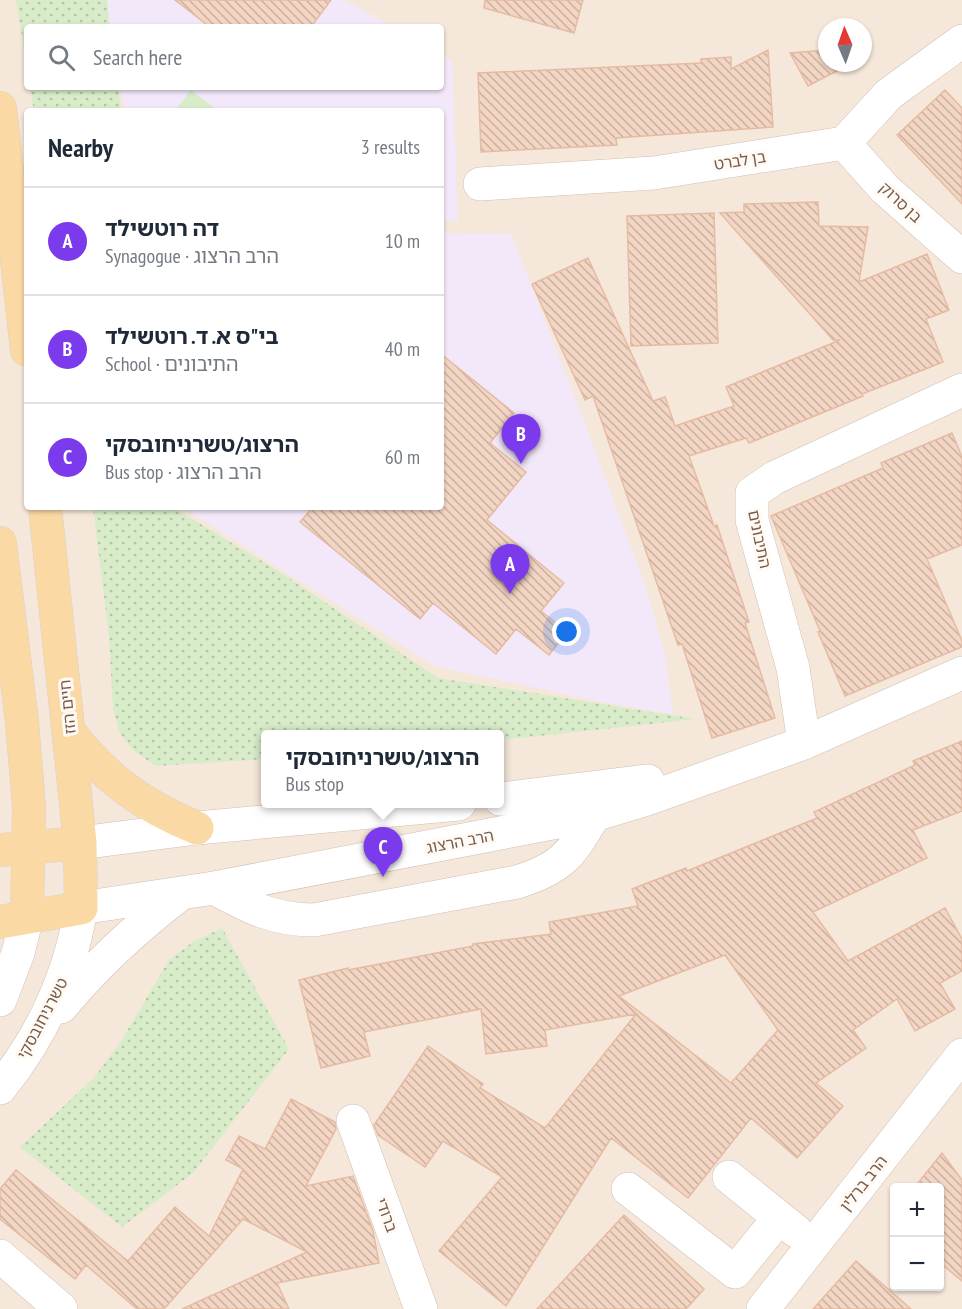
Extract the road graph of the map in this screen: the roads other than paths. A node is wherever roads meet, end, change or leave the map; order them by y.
1 (962, 41) edge
2 (0, 108) edge
3 (844, 143) junction
4 (480, 184) dead end
5 (962, 257) edge
6 (24, 323) edge
7 (962, 390) edge
8 (45, 510) edge
9 (0, 543) edge
10 (962, 673) edge
11 (22, 722) junction
12 (70, 733) junction
13 (804, 743) junction
14 (0, 759) edge
15 (504, 799) edge
16 (415, 808) edge
17 (594, 815) junction
18 (197, 828) junction
19 (80, 843) junction
20 (14, 849) edge
21 (214, 888) junction
22 (180, 894) junction
23 (81, 908) junction
24 (14, 920) edge
25 (0, 1000) edge
26 (35, 1038) junction
27 (962, 1055) edge
28 (0, 1088) edge
29 (353, 1121) dead end
30 (729, 1177) dead end
31 (628, 1189) dead end
32 (779, 1218) junction
33 (814, 1245) junction
34 (0, 1256) edge
35 (61, 1309) edge
36 (421, 1309) edge
37 (763, 1309) edge

1 - 3 street
2 - 6 main road
3 - 4 street, בן לברט
3 - 5 street, בן סרוק
7 - 13 street, התיבונים
8 - 12 main road, חיים הזז
9 - 11 main road
10 - 13 street, הרב הרצוג
11 - 14 main road
11 - 20 main road
12 - 18 main road
12 - 19 main road, חיים הזז
13 - 15 street, הרב הרצוג
13 - 17 street, הרב הרצוג
16 - 18 street
17 - 21 street, הרב הרצוג
17 - 21 street
18 - 19 street
19 - 20 main road
19 - 23 main road, חיים הזז
20 - 24 main road
21 - 22 street, הרב הרצוג
22 - 23 street, הרב הרצוג
22 - 26 street
23 - 24 main road, הרב הרצוג
23 - 26 street, טשרניחובסקי
24 - 25 street
26 - 28 street, טשרניחובסקי
27 - 33 street, הרב ברלין
29 - 36 street, ברודי
30 - 32 street
31 - 32 street
32 - 33 street
33 - 37 street, הרב ברלין
34 - 35 street

